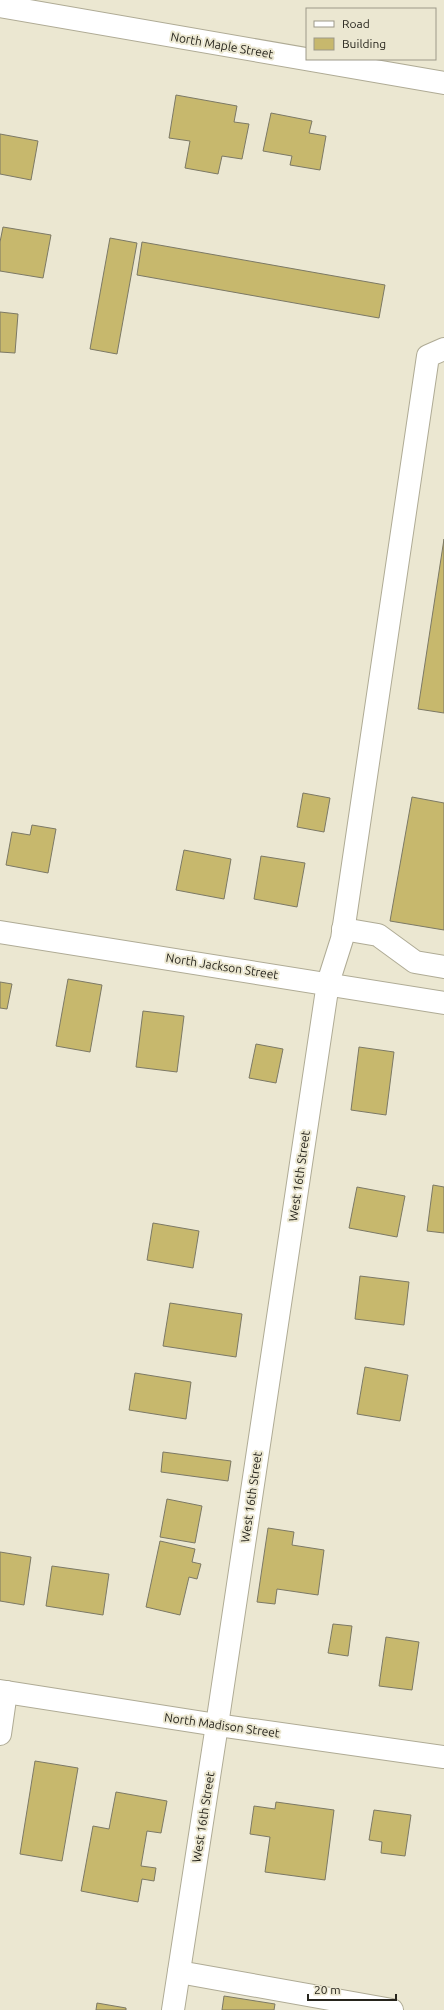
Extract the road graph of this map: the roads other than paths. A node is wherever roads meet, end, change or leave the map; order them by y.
1 (0, 6) edge
2 (306, 59) edge
3 (311, 60) edge
4 (444, 83) edge
5 (444, 349) edge
6 (343, 929) junction
7 (0, 932) edge
8 (444, 968) edge
9 (328, 983) junction
10 (444, 1003) edge
11 (3, 1692) edge
12 (218, 1725) junction
13 (0, 1734) edge
14 (444, 1757) edge
15 (179, 1972) junction
16 (173, 2010) edge
17 (392, 2010) edge

1 - 2 street, North Maple Street
3 - 4 street, North Maple Street
5 - 6 street, West 16th Street
6 - 8 street
6 - 9 street, West 16th Street
7 - 9 street, North Jackson Street
9 - 10 street, North Jackson Street
9 - 12 street, West 16th Street
11 - 12 street, North Madison Street
11 - 13 street
12 - 14 street, North Madison Street
12 - 15 street, West 16th Street
15 - 16 street, West 16th Street
15 - 17 street

